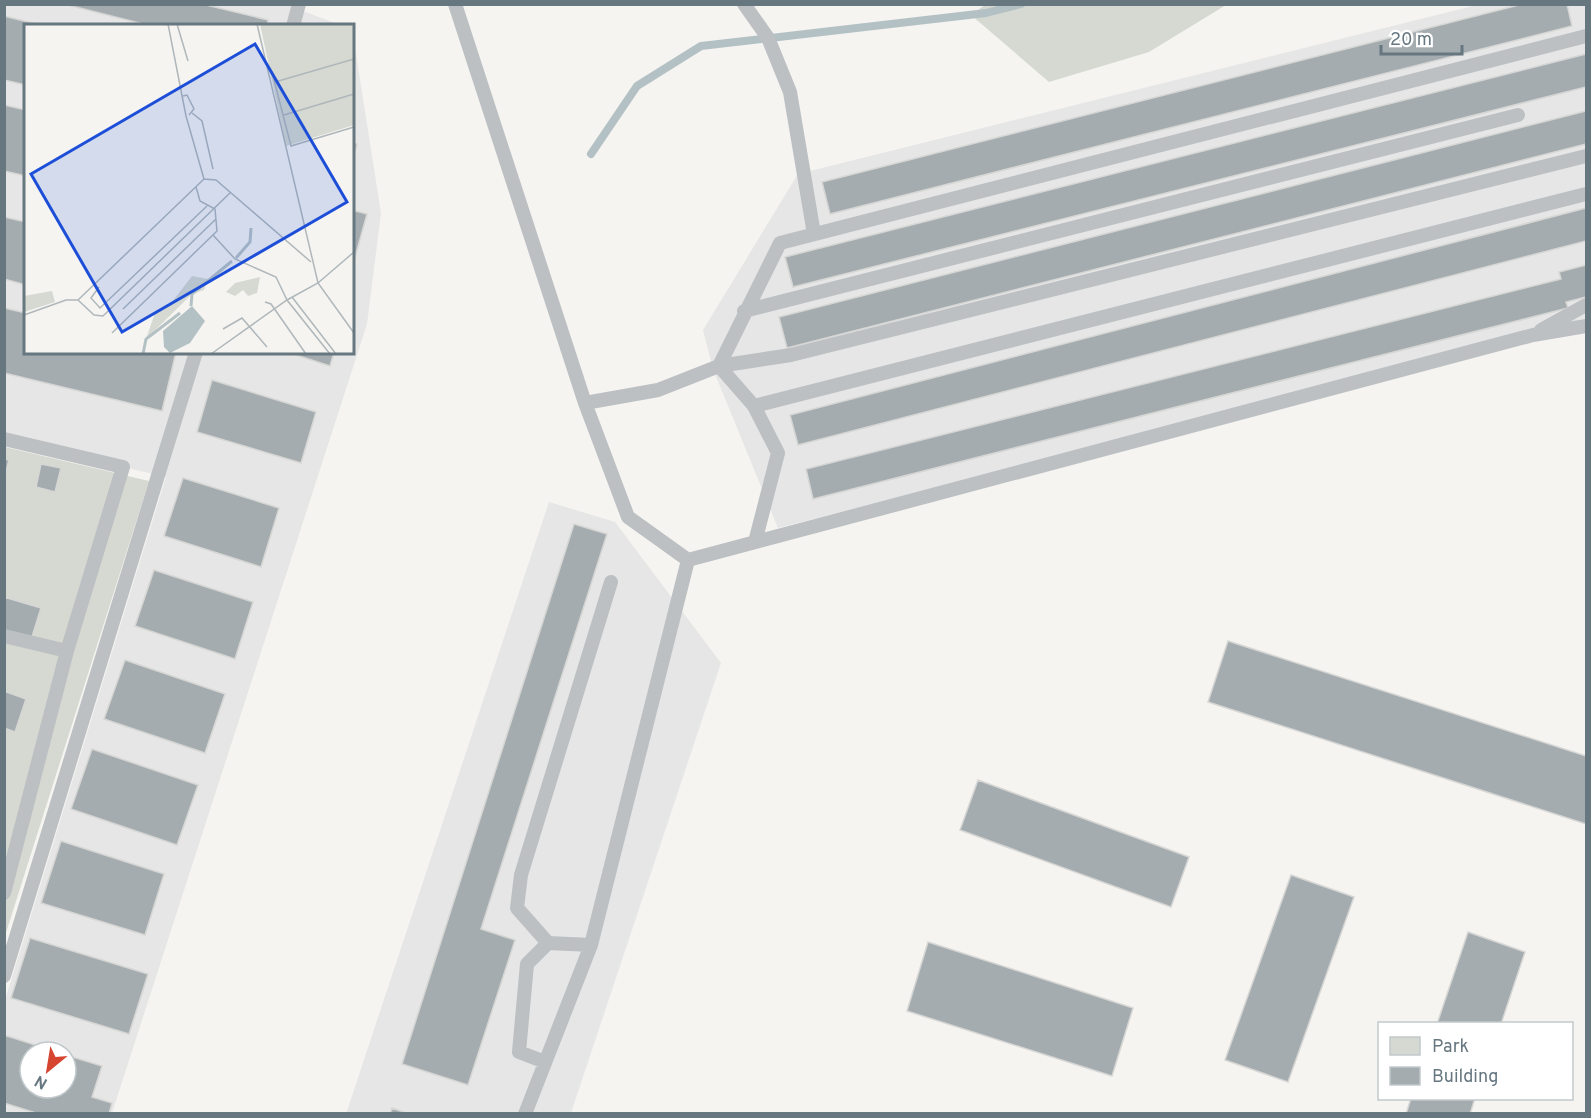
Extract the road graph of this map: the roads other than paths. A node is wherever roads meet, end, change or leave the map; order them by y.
1 (299, 4) edge
2 (455, 4) edge
3 (744, 4) edge
4 (294, 24) edge
5 (1587, 36) edge
6 (1518, 115) dead end
7 (1587, 156) edge
8 (1587, 194) edge
9 (814, 234) junction
10 (1587, 305) edge
11 (744, 311) junction
12 (1587, 326) edge
13 (1533, 335) junction
14 (195, 354) edge
15 (718, 366) junction
16 (585, 403) junction
17 (754, 406) junction
18 (4, 439) edge
19 (755, 542) junction
20 (688, 560) junction
21 (611, 582) dead end
22 (4, 636) edge
23 (67, 651) junction
24 (10, 853) edge
25 (4, 893) edge
26 (548, 943) junction
27 (591, 945) junction
28 (4, 976) edge
29 (545, 1062) junction
30 (525, 1113) edge

1 - 4 lane
2 - 16 lane
3 - 9 lane
5 - 9 lane
6 - 11 lane
7 - 15 lane
8 - 17 lane
9 - 11 lane
10 - 13 lane
11 - 15 lane
12 - 13 lane
13 - 19 lane
14 - 28 lane
15 - 16 lane
15 - 17 lane
16 - 20 lane
17 - 19 lane
18 - 23 lane
19 - 20 lane
20 - 27 lane
21 - 26 lane
22 - 23 lane
23 - 24 lane
24 - 25 lane
26 - 27 lane
26 - 29 lane
27 - 29 lane
29 - 30 lane

